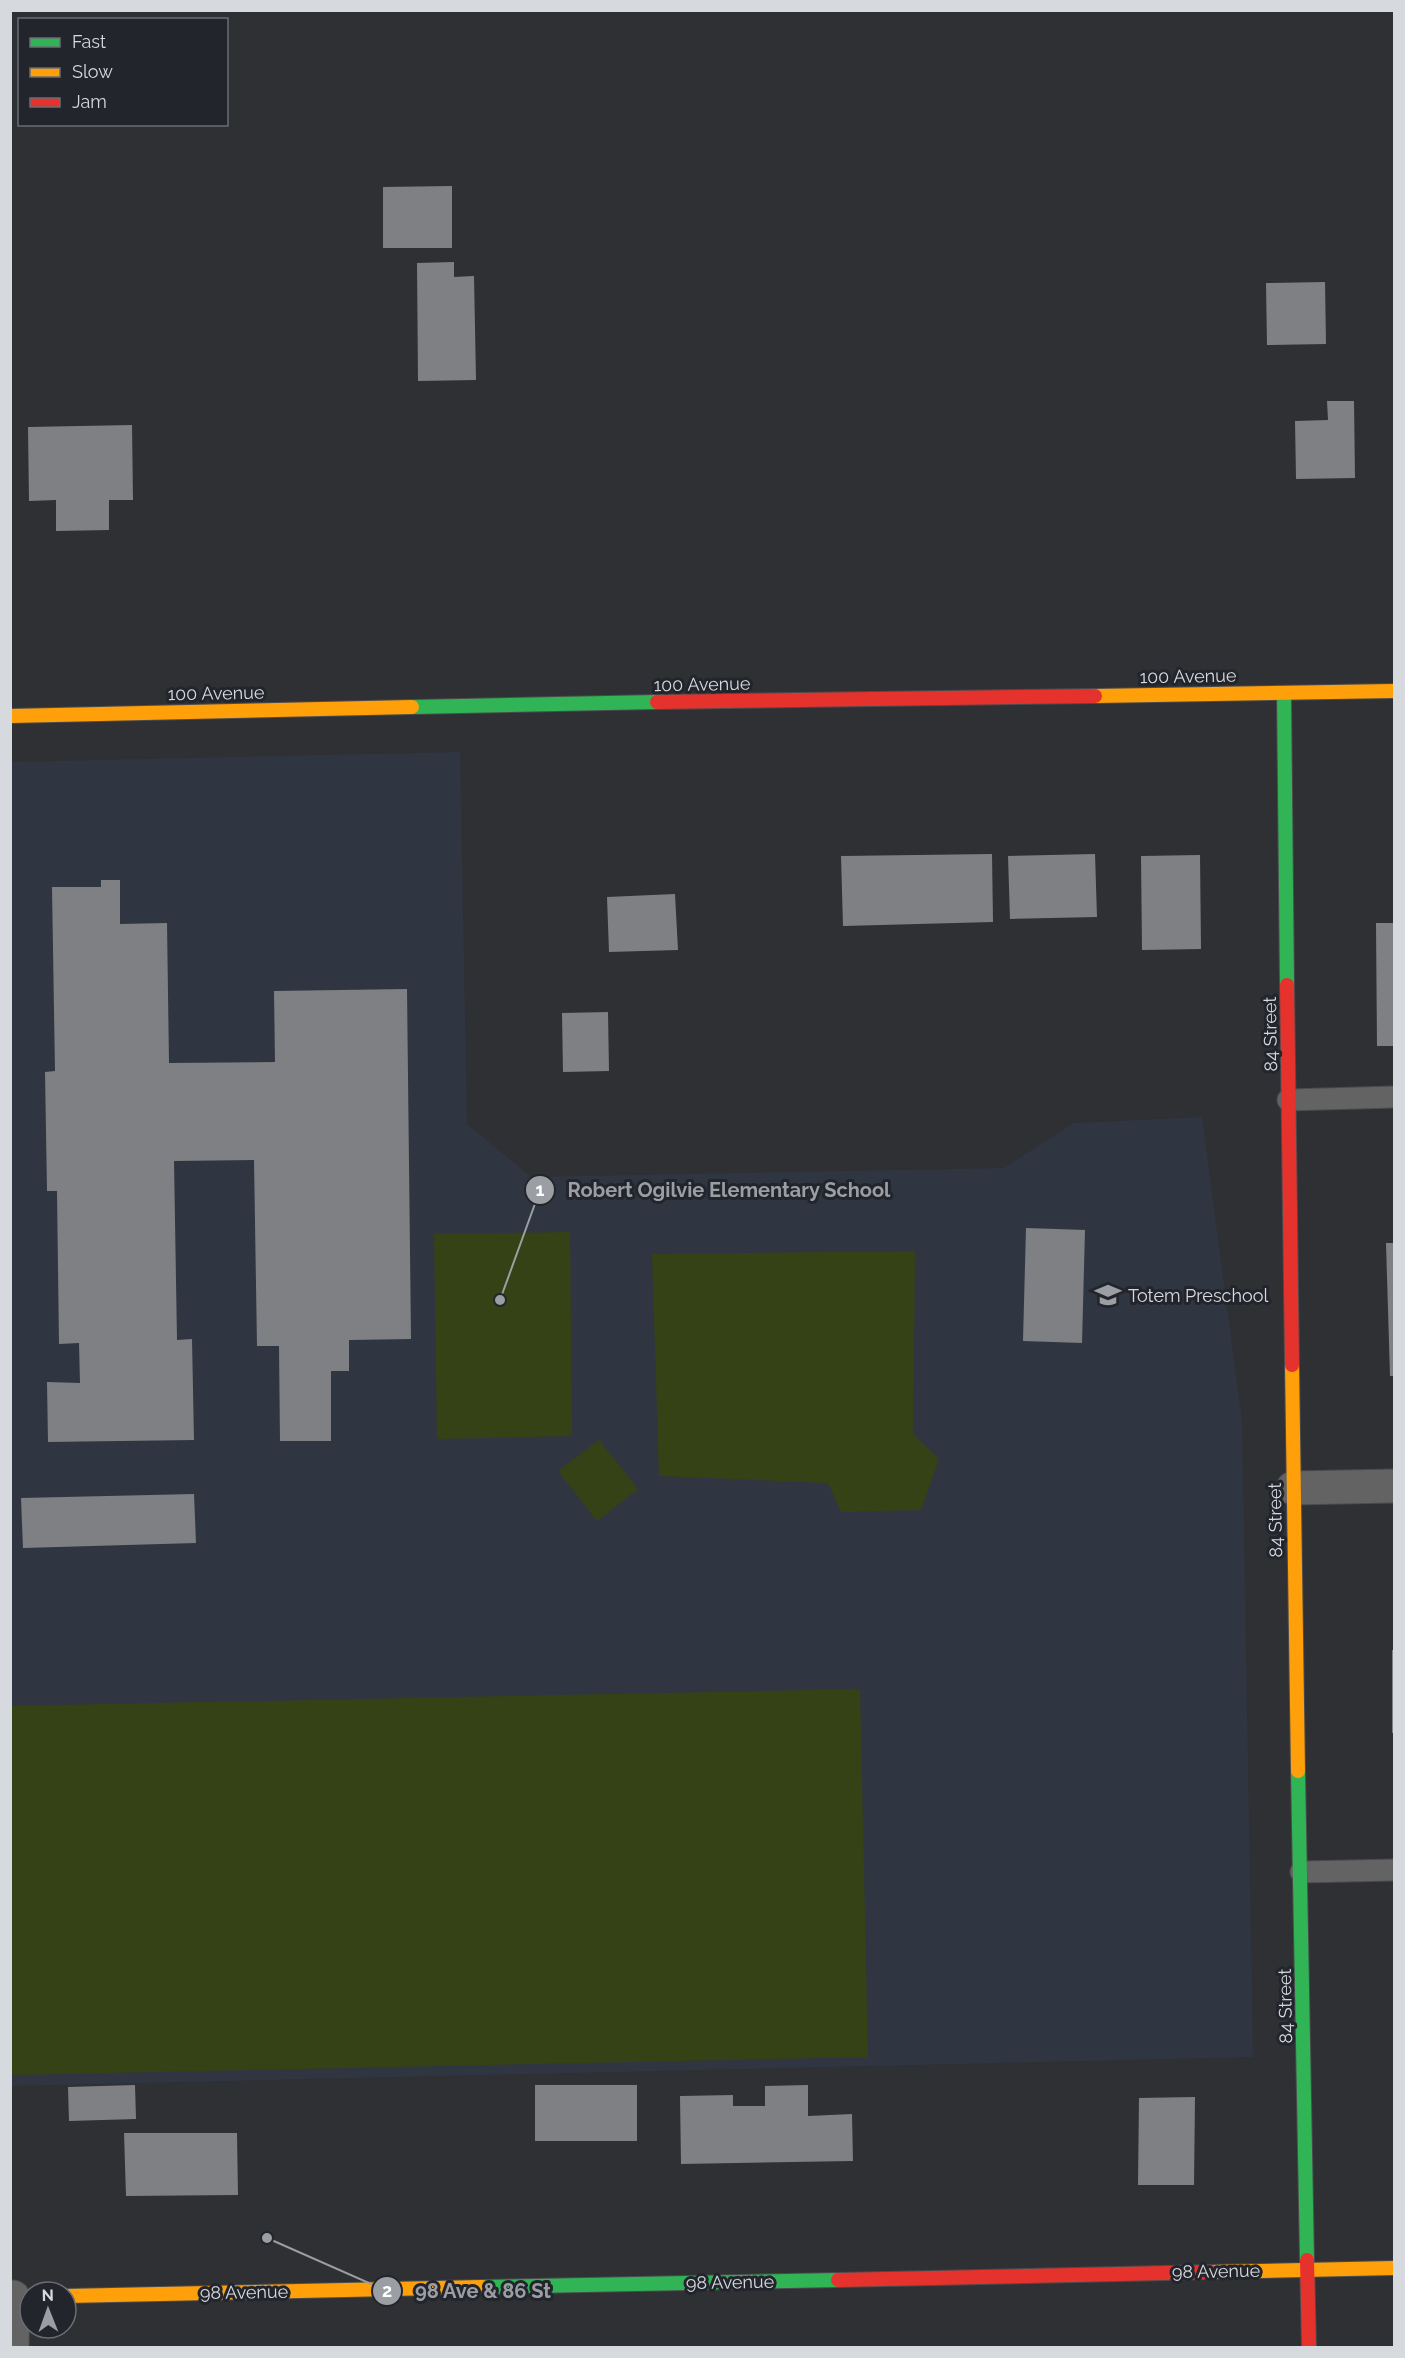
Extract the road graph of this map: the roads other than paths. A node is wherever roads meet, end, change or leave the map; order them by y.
1 (1395, 691) edge
2 (1284, 693) junction
3 (10, 716) edge
4 (1395, 1097) edge
5 (1288, 1100) junction
6 (1395, 1486) edge
7 (1293, 1488) junction
8 (1395, 1870) edge
9 (1301, 1872) junction
10 (1395, 2268) edge
11 (1308, 2269) junction
12 (78, 2296) edge
13 (18, 2297) edge
14 (12, 2348) edge
15 (1309, 2348) edge

1 - 2 street, 100 Avenue
2 - 3 street, 100 Avenue
2 - 5 street, 84 Street
4 - 5 lane
5 - 7 street, 84 Street
6 - 7 street
7 - 9 street, 84 Street
8 - 9 lane
9 - 11 street, 84 Street
10 - 11 street, 98 Avenue
11 - 12 street, 98 Avenue
11 - 15 street, 84 Street
13 - 14 street

